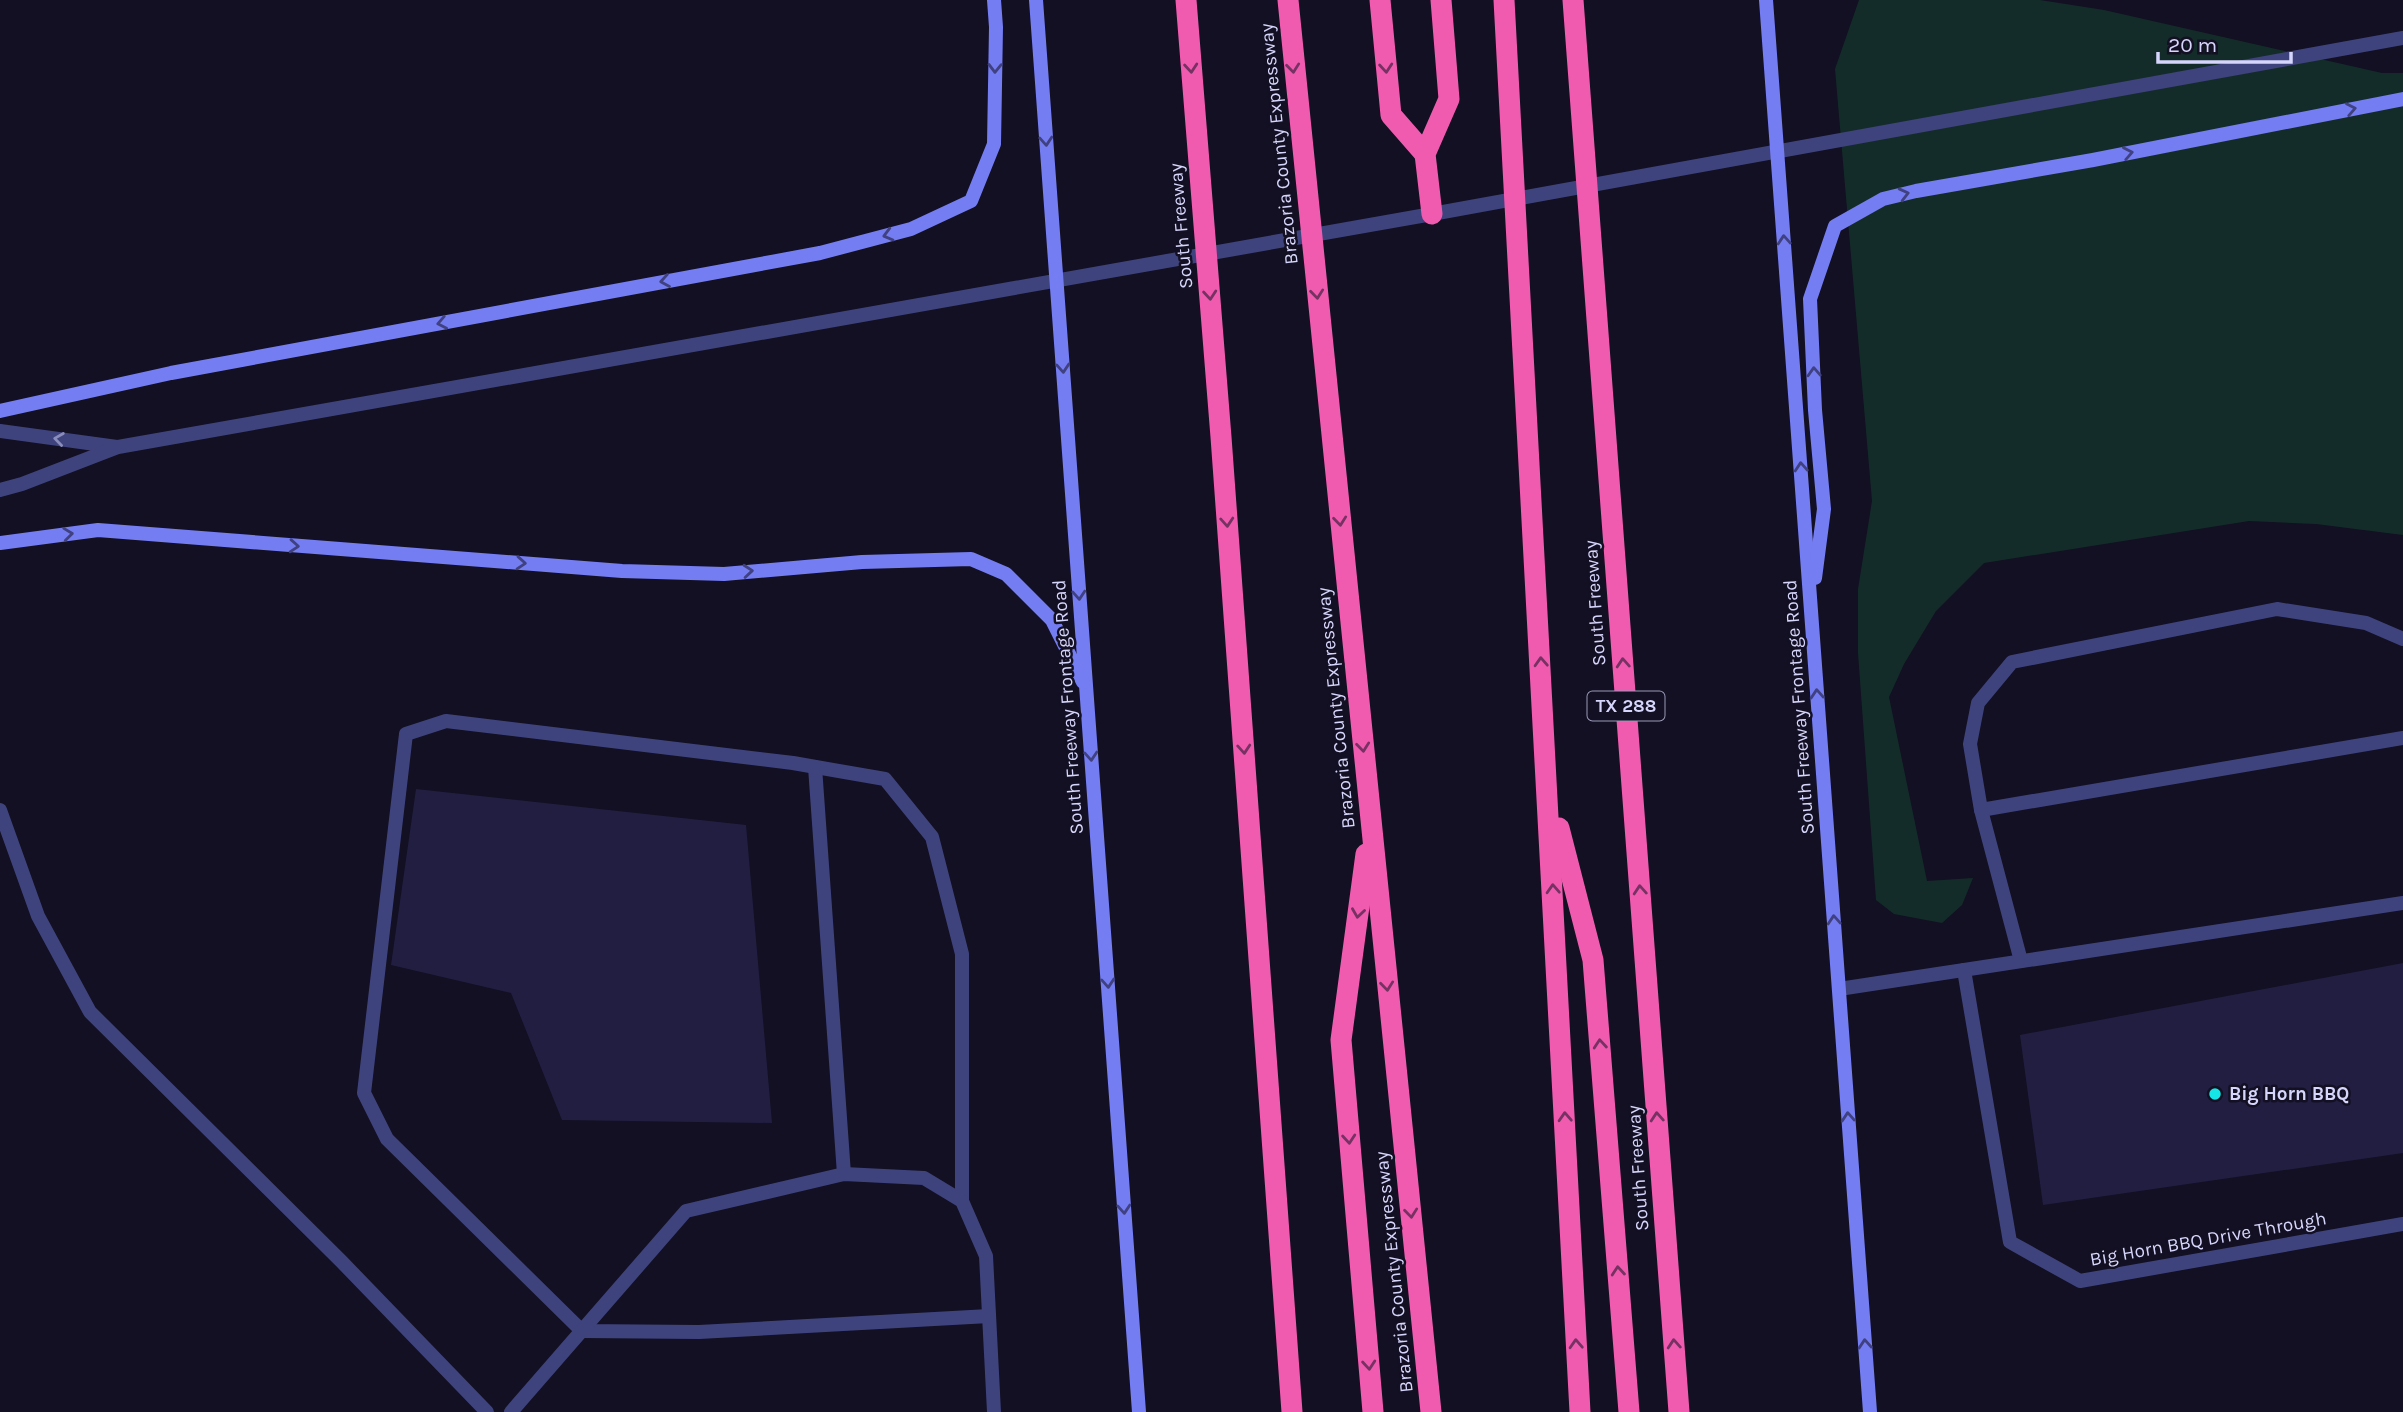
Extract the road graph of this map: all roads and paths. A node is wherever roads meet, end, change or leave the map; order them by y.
1 (994, 0) edge
2 (1036, 0) edge
3 (1186, 0) edge
4 (1287, 0) edge
5 (1380, 0) edge
6 (1441, 0) edge
7 (1504, 0) edge
8 (1573, 0) edge
9 (1766, 0) edge
10 (2403, 38) edge
11 (2403, 99) edge
12 (1425, 154) junction
13 (1432, 214) junction
14 (0, 411) edge
15 (0, 431) edge
16 (118, 447) junction
17 (0, 490) edge
18 (0, 543) edge
19 (1811, 611) junction
20 (2403, 639) edge
21 (1086, 688) junction
22 (2403, 738) edge
23 (815, 767) junction
24 (1547, 784) junction
25 (0, 810) edge
26 (1981, 810) junction
27 (1370, 821) junction
28 (2403, 903) edge
29 (2021, 961) junction
30 (1964, 970) junction
31 (1839, 989) junction
32 (844, 1174) junction
33 (962, 1201) junction
34 (2403, 1224) edge
35 (989, 1316) junction
36 (582, 1331) junction
37 (487, 1412) edge
38 (511, 1412) edge
39 (995, 1412) edge
40 (1139, 1412) edge
41 (1292, 1412) edge
42 (1373, 1412) edge
43 (1431, 1412) edge
44 (1580, 1412) edge
45 (1629, 1412) edge
46 (1679, 1412) edge
47 (1870, 1412) edge

1 -> 14 main road
2 -> 21 main road, South Freeway Frontage Road
3 -> 41 highway, South Freeway
4 -> 27 highway, Brazoria County Expressway
5 -> 12 highway
6 - 12 highway
24 -> 7 highway
46 -> 8 highway, South Freeway / TX 288
19 -> 9 main road, South Freeway Frontage Road
10 - 13 street
19 -> 11 main road
12 - 13 highway
13 - 16 street
16 -> 15 street
16 - 17 street
18 -> 21 main road
31 -> 19 main road, South Freeway Frontage Road
20 - 26 street
21 -> 40 main road, South Freeway Frontage Road
22 - 26 street
23 - 32 street
23 - 33 street
23 - 36 street
44 -> 24 highway
45 -> 24 highway
25 - 37 street
26 - 29 street
27 -> 42 highway
27 -> 43 highway, Brazoria County Expressway
28 - 29 street
29 - 30 street
30 - 31 street
30 - 34 street, Big Horn BBQ Drive Through
47 -> 31 main road, South Freeway Frontage Road
32 - 33 street
32 - 36 street
33 - 35 street
35 - 36 street
35 - 39 street
36 - 38 street

